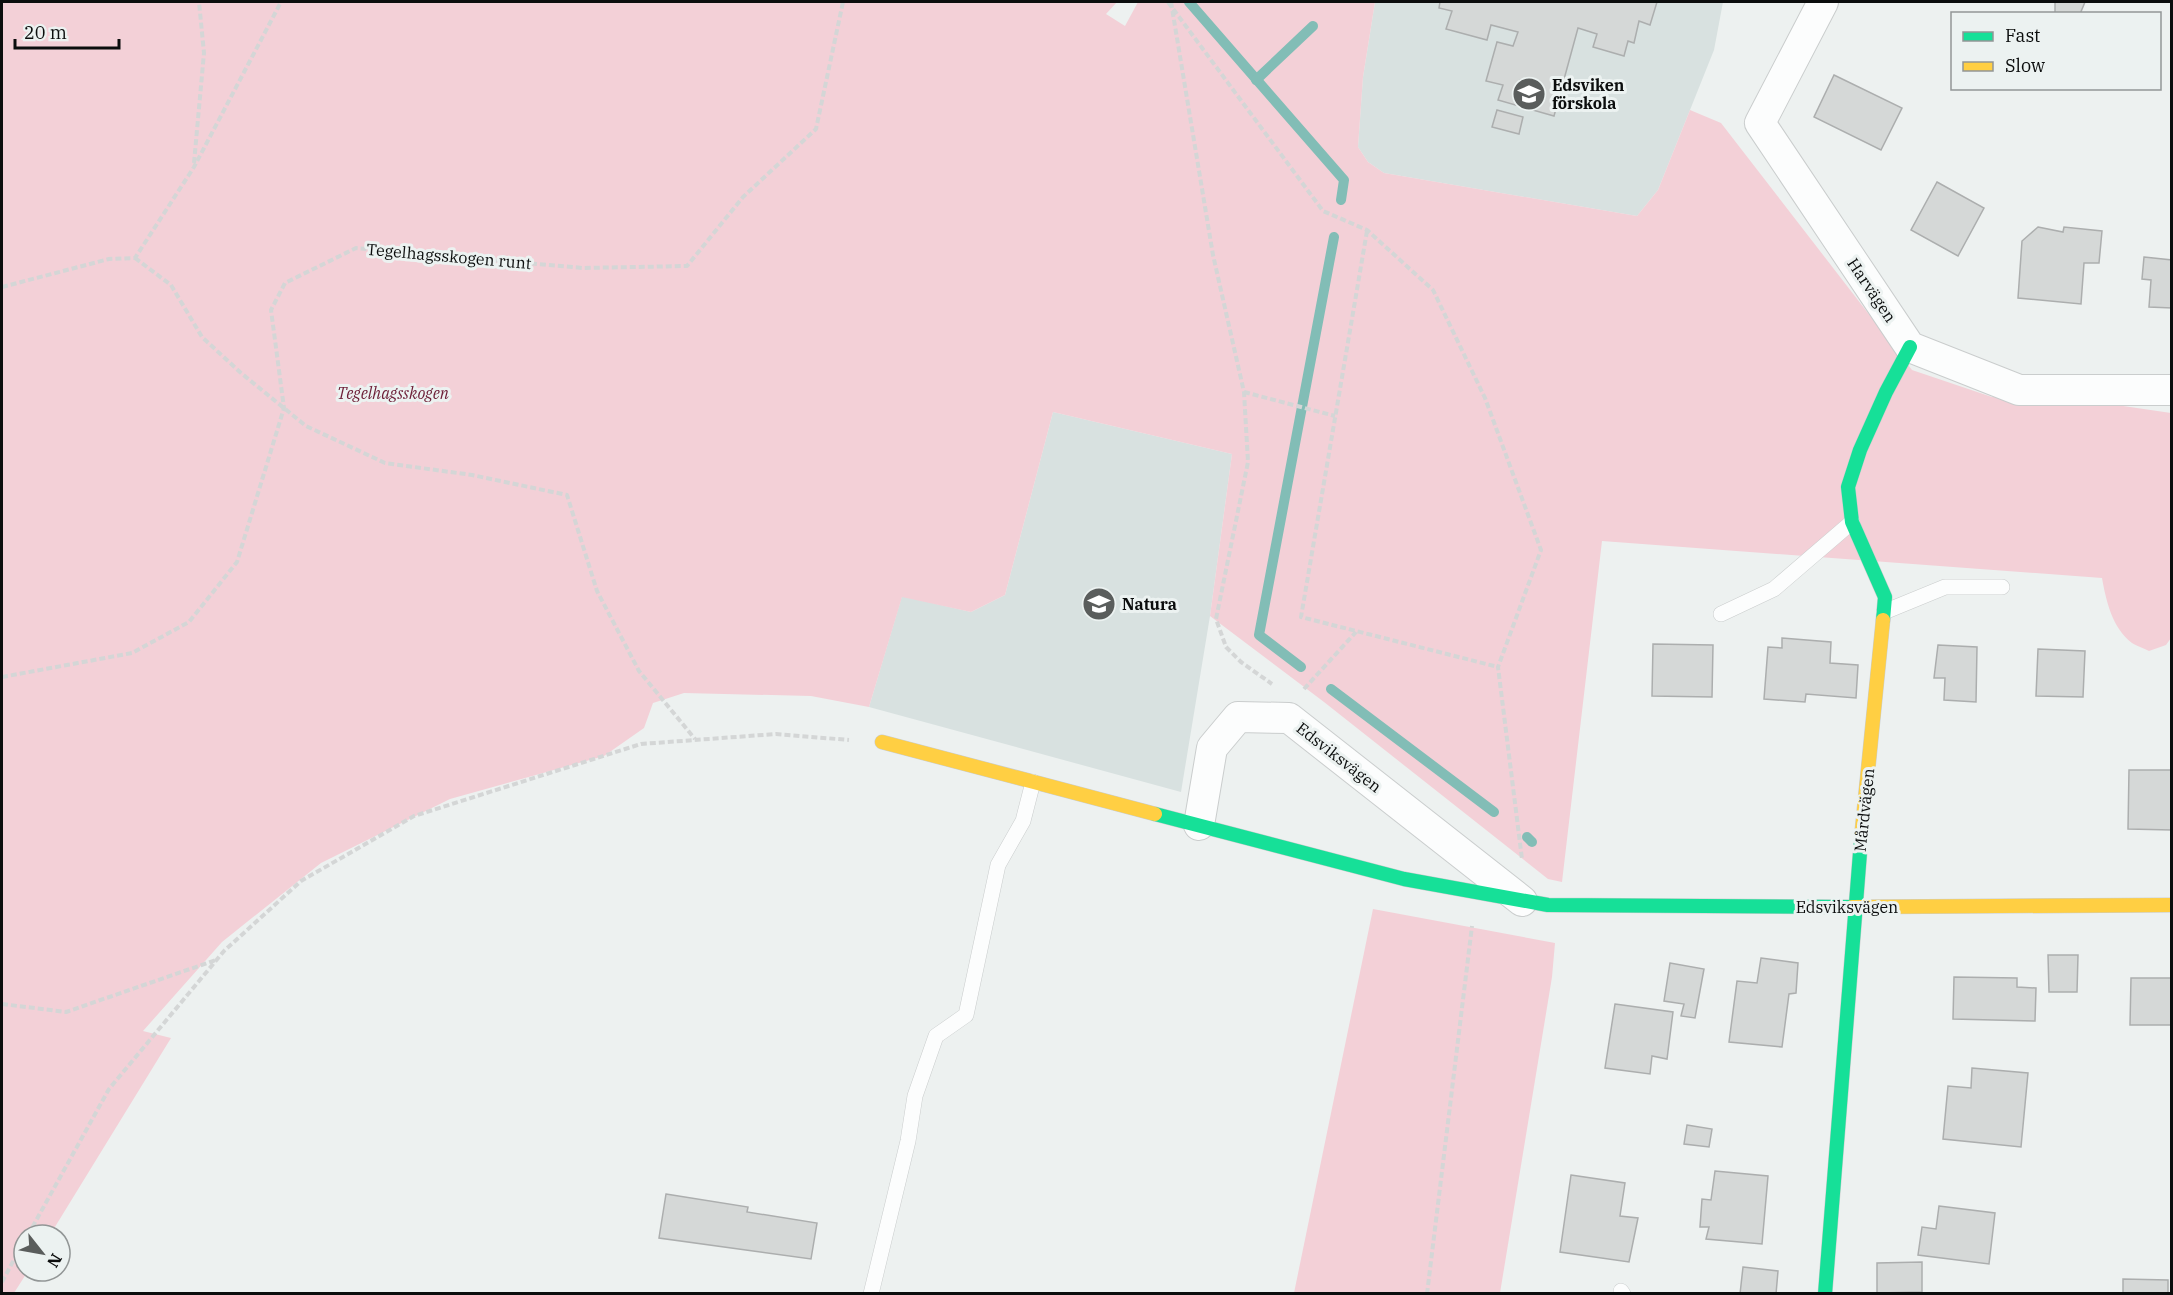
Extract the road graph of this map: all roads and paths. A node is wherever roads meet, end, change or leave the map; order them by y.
1 (199, 2) edge
2 (281, 2) edge
3 (843, 2) edge
4 (1170, 2) edge
5 (1823, 2) edge
6 (194, 167) junction
7 (1367, 230) junction
8 (135, 258) junction
9 (2, 287) edge
10 (1910, 347) junction
11 (2172, 390) edge
12 (1244, 392) junction
13 (284, 408) junction
14 (1335, 416) junction
15 (1851, 522) junction
16 (2002, 587) dead end
17 (1884, 612) junction
18 (1721, 614) dead end
19 (1356, 632) junction
20 (1498, 667) junction
21 (2, 676) edge
22 (1276, 688) dead end
23 (1302, 692) dead end
24 (696, 740) junction
25 (882, 742) joint
26 (1033, 782) junction
27 (1199, 825) junction
28 (1522, 863) dead end
29 (1476, 892) junction
30 (1522, 901) junction
31 (2172, 905) edge
32 (1854, 907) junction
33 (217, 960) junction
34 (2, 1004) edge
35 (35, 1223) edge
36 (12, 1263) edge
37 (2, 1282) edge
38 (871, 1293) edge
39 (1427, 1293) edge
40 (1825, 1293) edge

1 - 6 path
2 - 6 path
3 - 13 path, Tegelhagsskogen runt
4 - 7 path
4 - 12 path
5 - 10 street, Harvägen
6 - 8 path
7 - 14 path
7 - 20 path
8 - 9 path
8 - 13 path
10 - 11 street
10 - 15 street, Mårdvägen
12 - 14 path
12 - 22 path
13 - 21 path, Tegelhagsskogen runt
13 - 24 path
14 - 19 path
15 - 17 street, Mårdvägen
15 - 18 lane
16 - 17 lane
17 - 32 street, Mårdvägen
19 - 20 path
19 - 23 path
20 - 28 path
24 - 25 path
24 - 33 path
25 - 26 street, Edsviksvägen
26 - 27 street, Edsviksvägen
26 - 38 lane
27 - 29 street, Edsviksvägen
27 - 30 street, Edsviksvägen
29 - 30 street, Edsviksvägen
29 - 39 path
30 - 32 street, Edsviksvägen
31 - 32 street, Edsviksvägen
32 - 40 street, Mårdvägen
33 - 34 path
33 - 35 path
36 - 37 path

